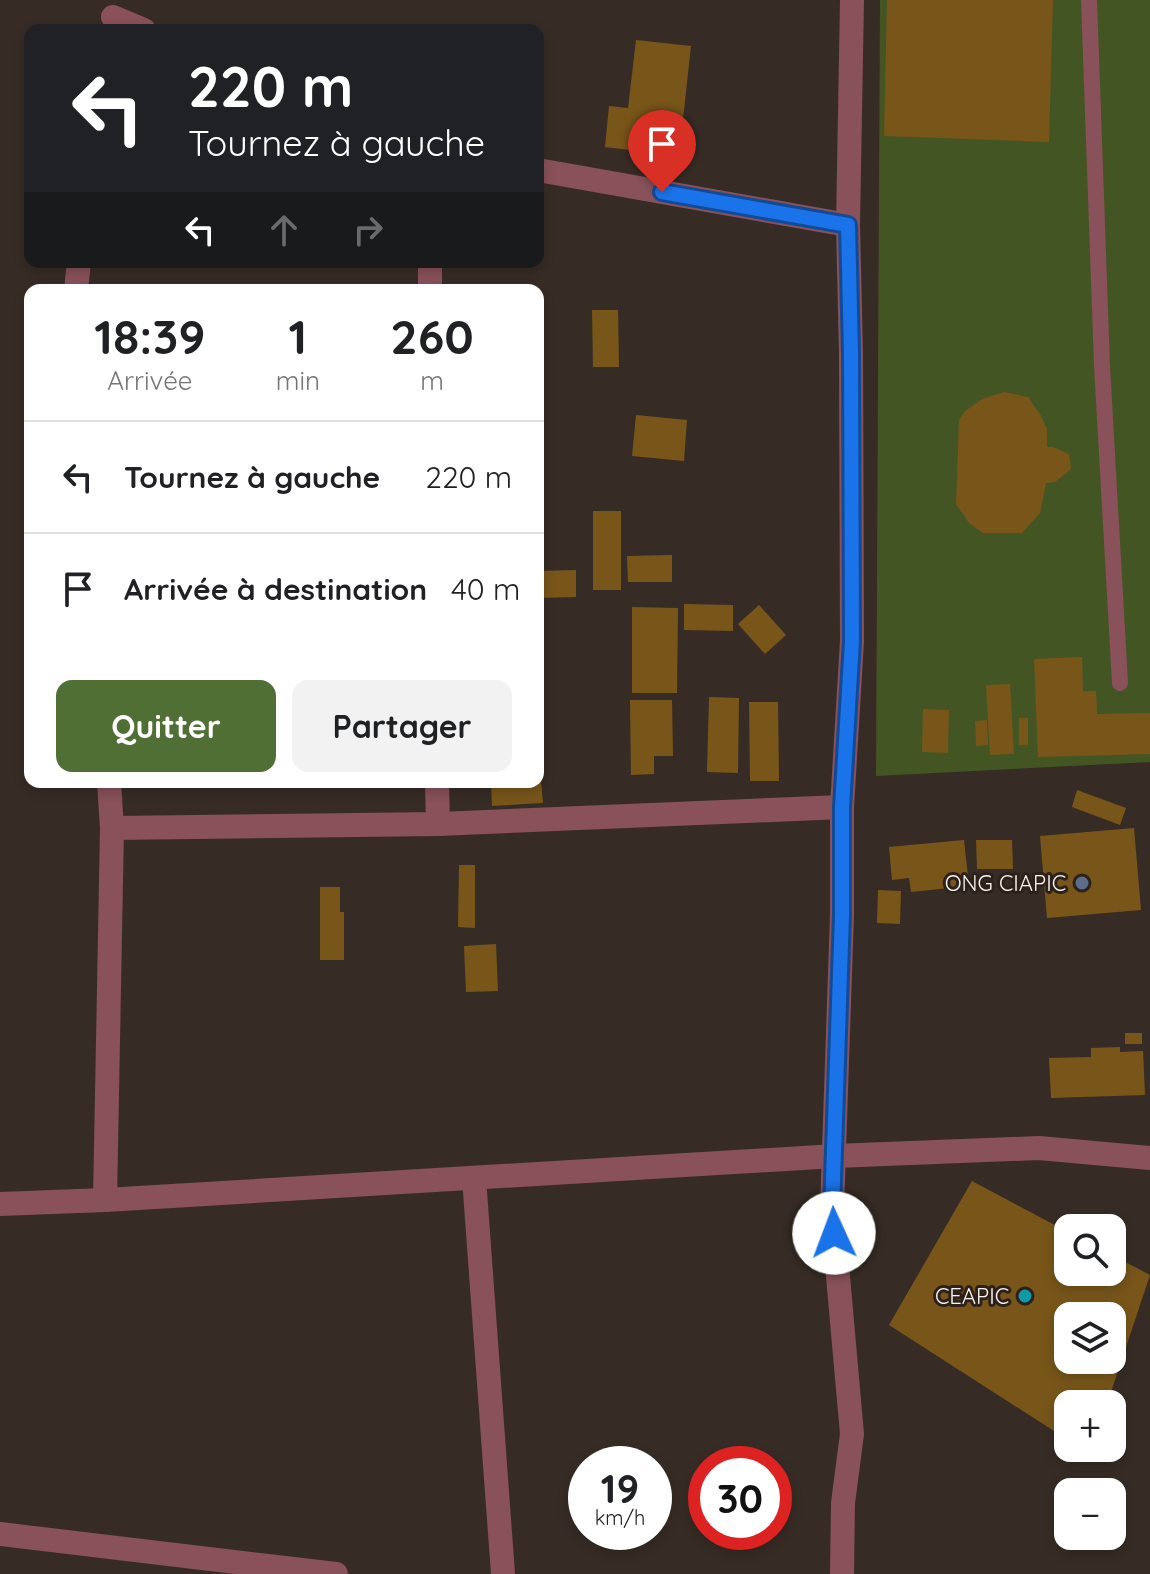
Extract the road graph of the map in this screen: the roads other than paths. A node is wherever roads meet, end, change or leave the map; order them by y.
1 (852, 0) edge
2 (1089, 0) edge
3 (544, 171) edge
4 (848, 225) junction
5 (1120, 683) dead end
6 (109, 788) edge
7 (437, 788) edge
8 (842, 807) junction
9 (438, 824) junction
10 (112, 828) junction
11 (835, 1156) junction
12 (1150, 1158) edge
13 (474, 1178) junction
14 (105, 1200) junction
15 (0, 1204) edge
16 (0, 1534) edge
17 (336, 1574) edge
18 (503, 1574) edge
19 (842, 1574) edge

1 - 4 street
2 - 5 lane
3 - 4 street
4 - 8 street
6 - 10 street
7 - 9 street
8 - 9 street
8 - 11 street
9 - 10 street
10 - 14 street
11 - 12 street
11 - 13 street
11 - 19 street
13 - 14 street
13 - 18 street
14 - 15 street
16 - 17 street

